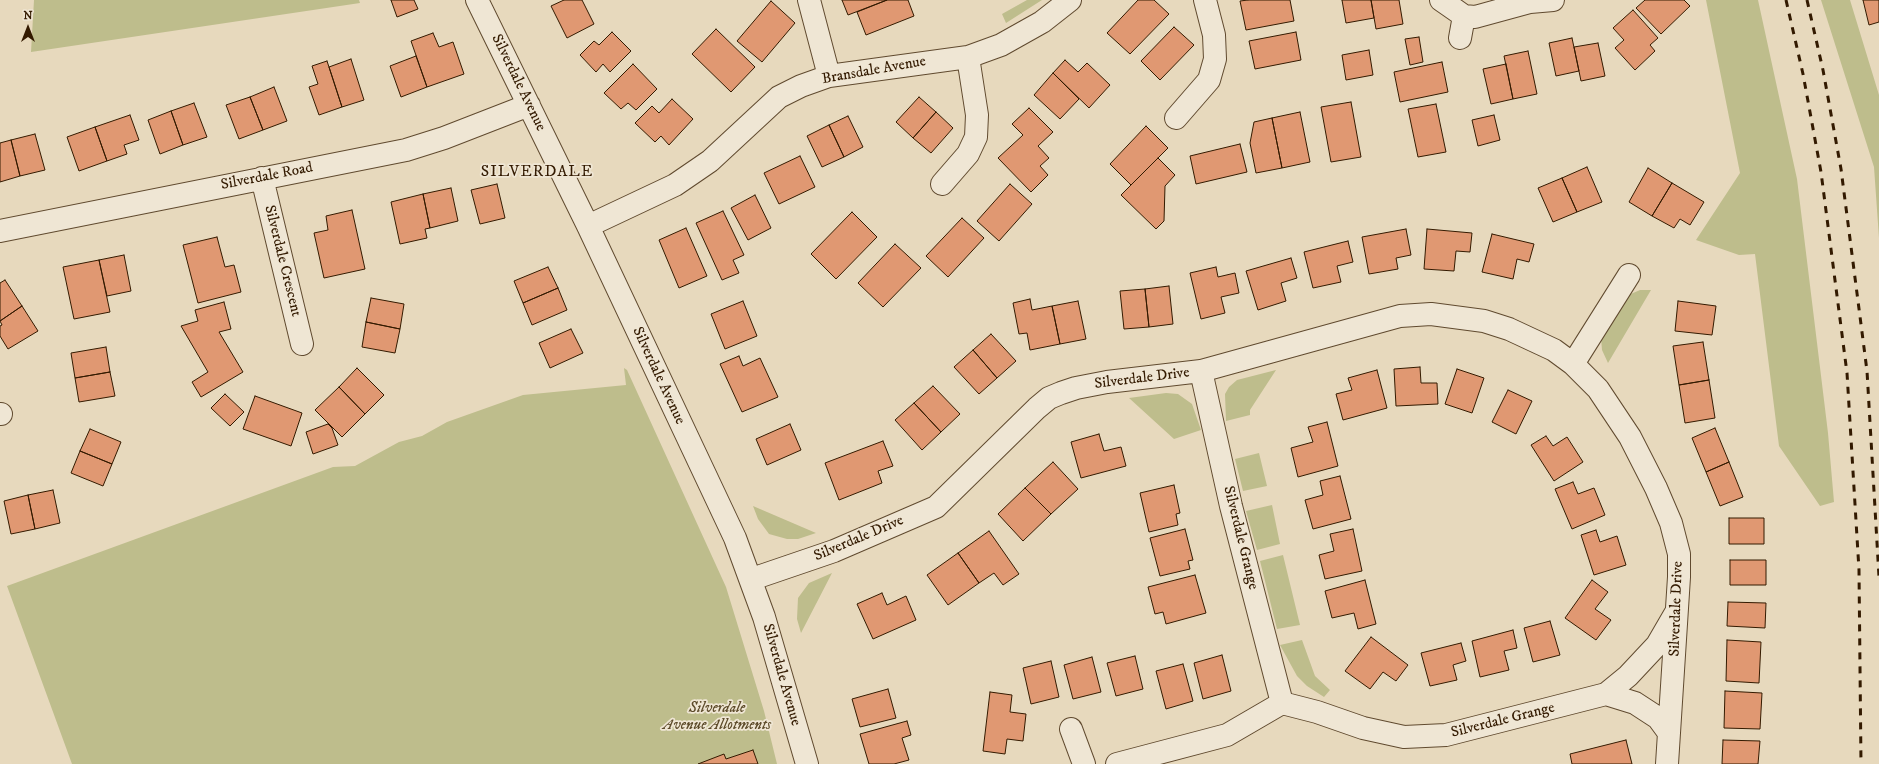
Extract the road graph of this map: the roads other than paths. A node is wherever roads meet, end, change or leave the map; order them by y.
1 (477, 0) edge
2 (809, 0) edge
3 (1070, 0) edge
4 (1205, 0) edge
5 (1441, 0) edge
6 (1553, 0) edge
7 (1464, 16) junction
8 (1460, 38) dead end
9 (968, 57) junction
10 (829, 76) junction
11 (529, 105) junction
12 (1176, 118) dead end
13 (262, 178) junction
14 (942, 184) dead end
15 (588, 226) junction
16 (0, 231) edge
17 (1629, 275) dead end
18 (302, 344) dead end
19 (1573, 364) junction
20 (1201, 371) junction
21 (752, 579) junction
22 (1677, 611) junction
23 (1606, 694) junction
24 (1282, 703) junction
25 (1071, 729) dead end
26 (1669, 733) junction
27 (807, 764) edge
28 (1084, 764) edge
29 (1117, 764) edge
30 (1667, 764) edge

1 - 11 street, Silverdale Avenue
2 - 10 street
3 - 9 street, Bransdale Avenue
4 - 12 street
5 - 7 street
6 - 7 street
7 - 8 street
9 - 10 street, Bransdale Avenue
9 - 14 street
10 - 15 street, Bransdale Avenue
11 - 13 street, Silverdale Road
11 - 15 street, Silverdale Avenue
13 - 16 street, Silverdale Road
13 - 18 street, Silverdale Crescent
15 - 21 street, Silverdale Avenue
17 - 19 street
19 - 20 street, Silverdale Drive
19 - 22 street, Silverdale Drive
20 - 21 street, Silverdale Drive
20 - 24 street, Silverdale Grange
21 - 27 street, Silverdale Avenue
22 - 23 street, Silverdale Grange
22 - 26 street, Silverdale Drive
23 - 24 street, Silverdale Grange
23 - 26 street
24 - 29 street
25 - 28 street
26 - 30 street, Silverdale Drive

